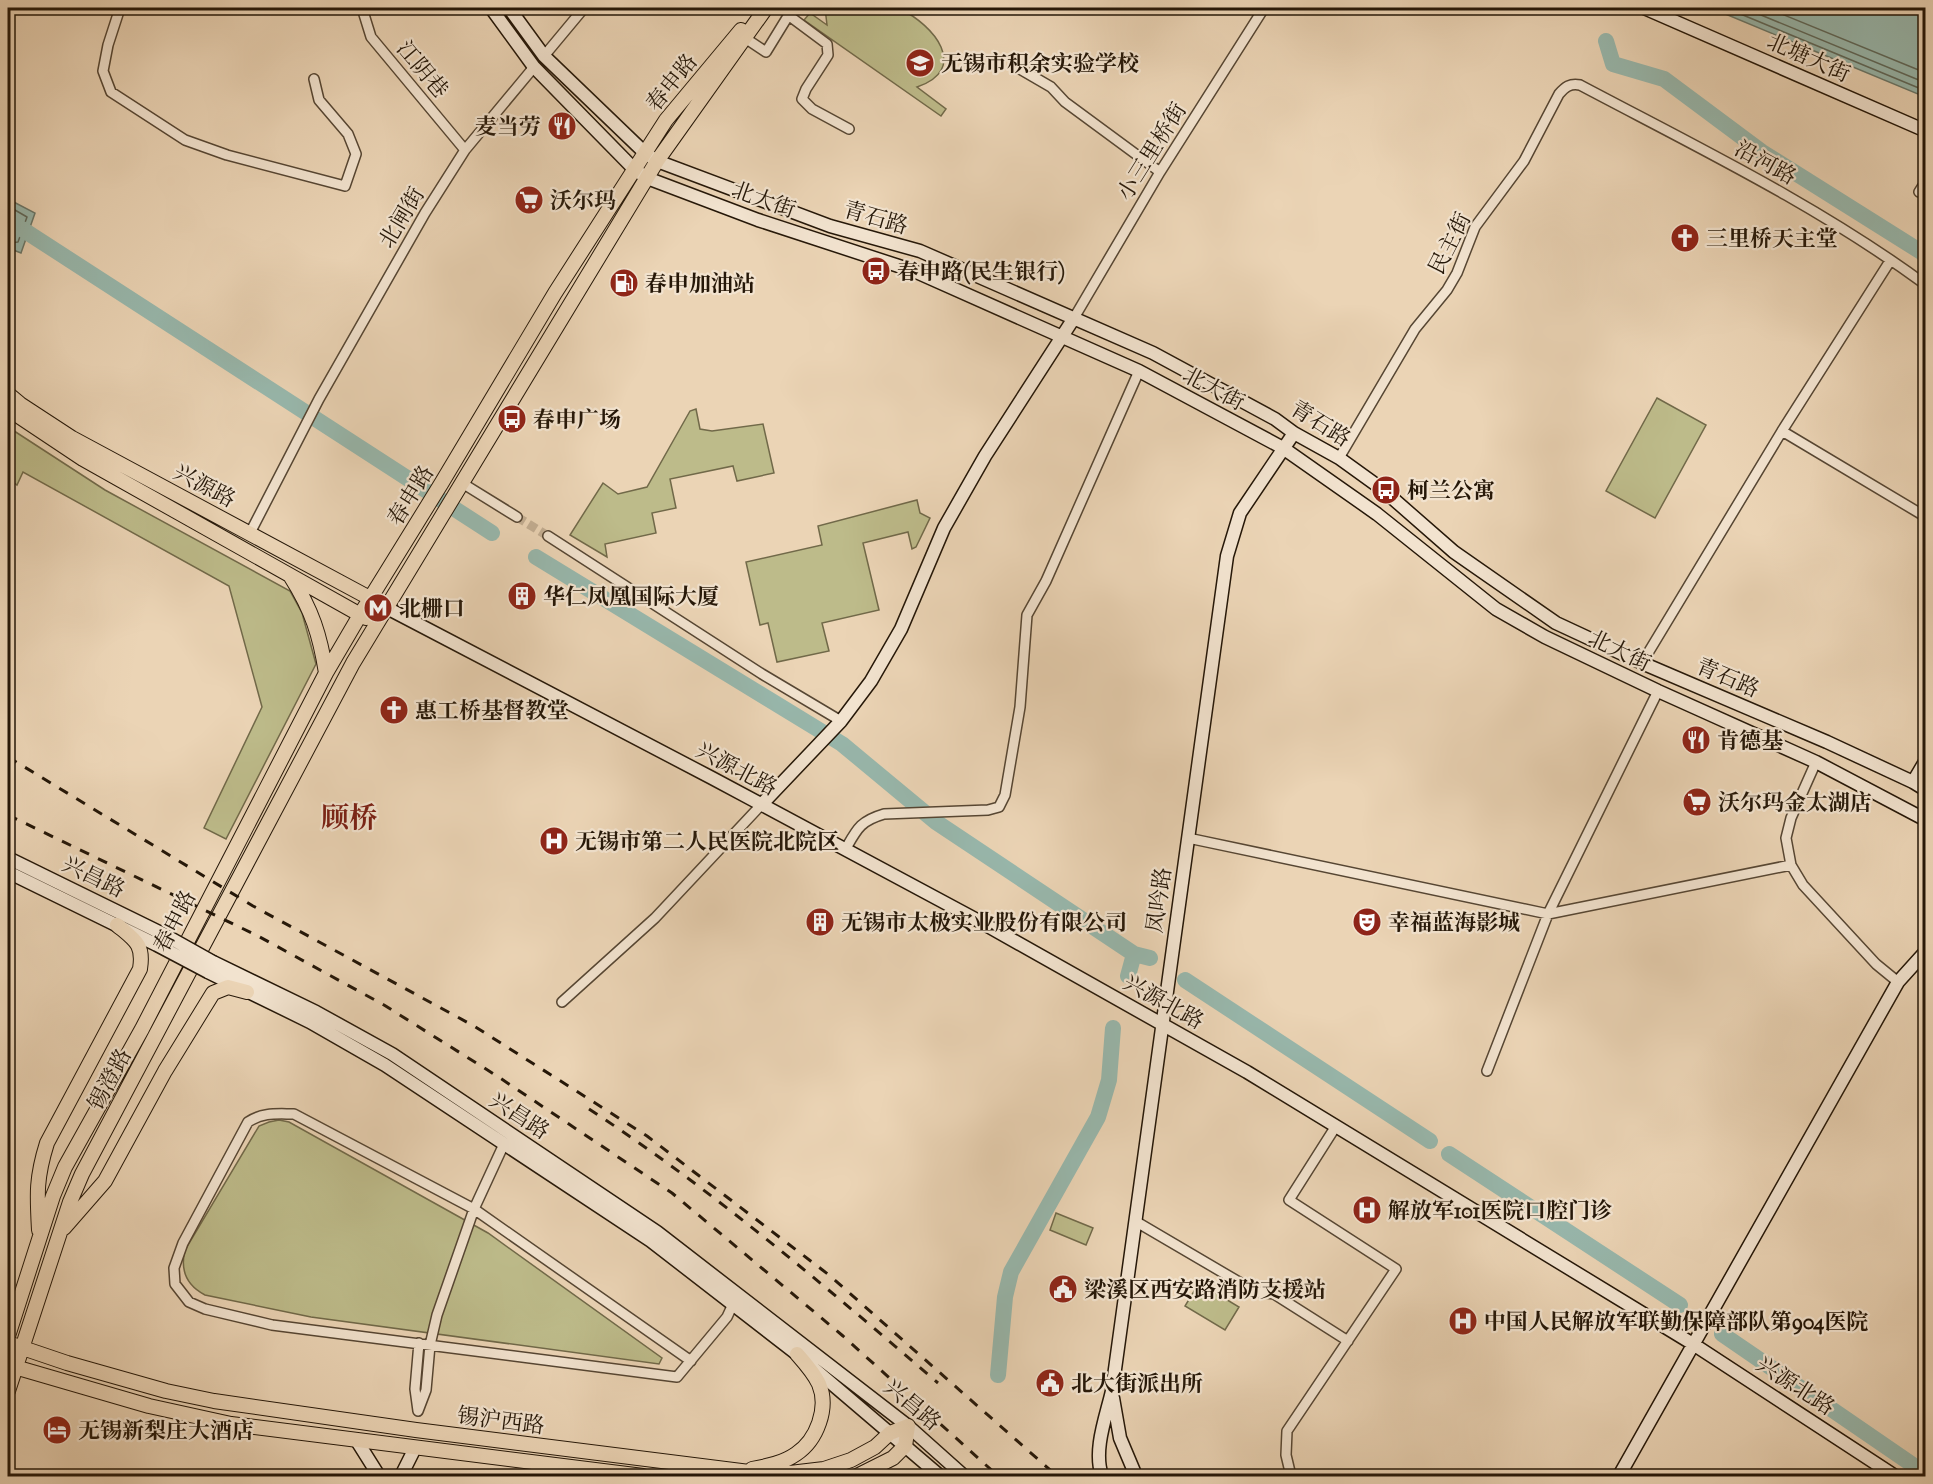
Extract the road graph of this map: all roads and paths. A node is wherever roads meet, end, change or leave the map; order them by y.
1 (120, 8) edge
2 (362, 8) edge
3 (491, 8) edge
4 (509, 8) edge
5 (584, 8) edge
6 (755, 8) edge
7 (766, 8) edge
8 (1264, 8) edge
9 (1644, 8) edge
10 (790, 11) edge
11 (745, 38) junction
12 (544, 56) junction
13 (534, 67) junction
14 (1020, 69) dead end
15 (314, 79) dead end
16 (1580, 85) joint
17 (849, 129) dead end
18 (1926, 131) edge
19 (465, 150) junction
20 (651, 157) junction
21 (634, 169) junction
22 (1160, 171) junction
23 (647, 178) junction
24 (1926, 181) edge
25 (1919, 192) dead end
26 (1890, 261) junction
27 (1926, 285) edge
28 (1074, 318) junction
29 (1062, 336) junction
30 (1139, 371) junction
31 (8, 394) edge
32 (8, 409) edge
33 (1782, 431) junction
34 (1294, 433) junction
35 (1283, 448) junction
36 (1339, 458) junction
37 (462, 483) junction
38 (517, 517) tunnel mouth
39 (1926, 517) edge
40 (250, 533) junction
41 (548, 536) tunnel mouth
42 (289, 575) junction
43 (370, 598) junction
44 (387, 608) junction
45 (360, 615) junction
46 (377, 624) junction
47 (1642, 663) junction
48 (326, 674) junction
49 (1658, 691) junction
50 (838, 724) junction
51 (1926, 760) edge
52 (1816, 762) junction
53 (1913, 782) junction
54 (1926, 790) edge
55 (280, 800) joint
56 (761, 805) junction
57 (1926, 820) edge
58 (1188, 838) junction
59 (845, 850) junction
60 (8, 858) edge
61 (1791, 865) junction
62 (8, 872) edge
63 (1548, 914) junction
64 (117, 925) junction
65 (160, 940) junction
66 (1926, 951) edge
67 (211, 967) junction
68 (1898, 982) junction
69 (247, 992) junction
70 (562, 1002) dead end
71 (1162, 1024) junction
72 (142, 1029) joint
73 (1487, 1071) dead end
74 (1336, 1126) junction
75 (504, 1144) junction
76 (474, 1209) junction
77 (1135, 1221) junction
78 (61, 1231) junction
79 (39, 1239) junction
80 (733, 1304) junction
81 (8, 1336) edge
82 (1348, 1341) junction
83 (8, 1343) edge
84 (419, 1343) junction
85 (1693, 1344) junction
86 (430, 1345) junction
87 (23, 1349) junction
88 (797, 1354) junction
89 (691, 1361) junction
90 (11, 1367) edge
91 (1112, 1391) junction
92 (8, 1392) edge
93 (418, 1411) junction
94 (908, 1426) junction
95 (416, 1431) junction
96 (890, 1433) junction
97 (357, 1441) junction
98 (905, 1446) junction
99 (415, 1448) junction
100 (601, 1455) junction
101 (598, 1471) junction
102 (738, 1472) junction
103 (379, 1476) edge
104 (401, 1476) edge
105 (643, 1476) edge
106 (858, 1476) edge
107 (940, 1476) edge
108 (964, 1476) edge
109 (1102, 1476) edge
110 (1136, 1476) edge
111 (1291, 1476) edge
112 (1619, 1476) edge
113 (1895, 1476) edge

1 - 15 street
2 - 19 street, 江阴巷
3 - 13 main road, 北大街
4 - 12 main road
5 - 12 street
6 - 20 main road, 春申路
7 - 11 main road, 春申路
8 - 22 street, 小三里桥街
9 - 18 main road, 北塘大街
10 - 11 street
10 - 17 street
11 - 20 main road, 春申路
12 - 20 main road
13 - 19 street, 北闸街
13 - 21 main road, 北大街
14 - 22 street
16 - 26 street, 沿河路
16 - 36 street, 民主街
19 - 40 street, 北闸街
20 - 21 main road, 春申路
20 - 23 main road, 春申路
20 - 28 main road, 青石路
21 - 23 main road, 北大街
21 - 43 main road, 春申路
22 - 28 street, 小三里桥街
23 - 29 main road, 北大街
23 - 37 main road, 春申路
24 - 25 street
26 - 27 street, 沿河路
26 - 33 street
28 - 29 main road
28 - 34 main road, 青石路
29 - 30 main road, 北大街
29 - 50 main road
30 - 35 main road, 北大街
30 - 59 street
31 - 40 main road, 兴源路
32 - 42 main road, 兴源路
33 - 39 street
33 - 47 street
34 - 35 main road, 凤吟路
34 - 36 main road, 青石路
35 - 49 main road, 北大街
35 - 58 main road, 凤吟路
36 - 47 main road, 青石路
37 - 38 street
37 - 44 main road, 春申路
40 - 43 main road, 兴源路
41 - 50 street
42 - 45 main road, 兴源路
42 - 48 main road
43 - 44 main road, 兴源路
43 - 45 main road, 春申路
44 - 46 main road, 春申路
44 - 56 main road, 兴源北路
45 - 46 main road, 兴源路
45 - 48 main road, 春申路
46 - 55 main road, 春申路
47 - 53 main road, 青石路
48 - 72 main road, 春申路
49 - 52 main road, 北大街
49 - 63 street
50 - 56 main road
51 - 53 main road
52 - 57 main road, 北大街
52 - 61 street
53 - 54 main road, 青石路
55 - 78 main road, 锡澄路
56 - 59 main road, 兴源北路
56 - 70 street
58 - 63 street
58 - 71 main road, 凤吟路
59 - 71 main road, 兴源北路
60 - 65 main road, 兴昌路
61 - 63 street
61 - 68 street
62 - 64 main road, 兴昌路
63 - 73 street
64 - 65 main road, 兴昌路
64 - 79 main road
65 - 67 main road, 兴昌路, bridge
66 - 68 main road
67 - 69 main road, 兴昌路
67 - 94 main road, 兴昌路
68 - 85 main road
69 - 75 main road, 兴昌路
69 - 78 main road
71 - 74 main road, 兴源北路
71 - 77 main road, 凤吟路
72 - 79 main road, 锡澄路
74 - 82 street
74 - 85 main road, 兴源北路
75 - 76 street
75 - 80 main road, 兴昌路
76 - 84 street
76 - 86 street
76 - 89 street
77 - 82 street
77 - 91 main road, 凤吟路
78 - 87 main road, 锡澄路
79 - 81 main road, 锡澄路
80 - 88 main road, 兴昌路
80 - 89 street
82 - 111 street
83 - 87 main road, 锡沪西路
84 - 86 street
84 - 93 street
85 - 112 main road
85 - 113 main road, 兴源北路
86 - 89 street
86 - 93 street
87 - 90 main road, 锡澄路
87 - 95 main road, 锡沪西路
88 - 96 main road, 兴昌路
88 - 102 main road
90 - 92 main road, 锡澄路
90 - 97 main road, 锡沪西路
91 - 109 main road
91 - 110 main road
93 - 95 street
94 - 96 main road, 锡沪西路
94 - 98 main road
94 - 108 main road, 兴昌路
95 - 100 main road, 锡沪西路
96 - 98 main road, 兴昌路
96 - 102 main road, 锡沪西路
97 - 99 main road, 锡沪西路
97 - 103 main road
98 - 106 main road
98 - 107 main road, 兴昌路
99 - 101 main road, 锡沪西路
99 - 104 main road
100 - 101 main road
100 - 102 main road, 锡沪西路
101 - 105 main road, 锡沪西路

